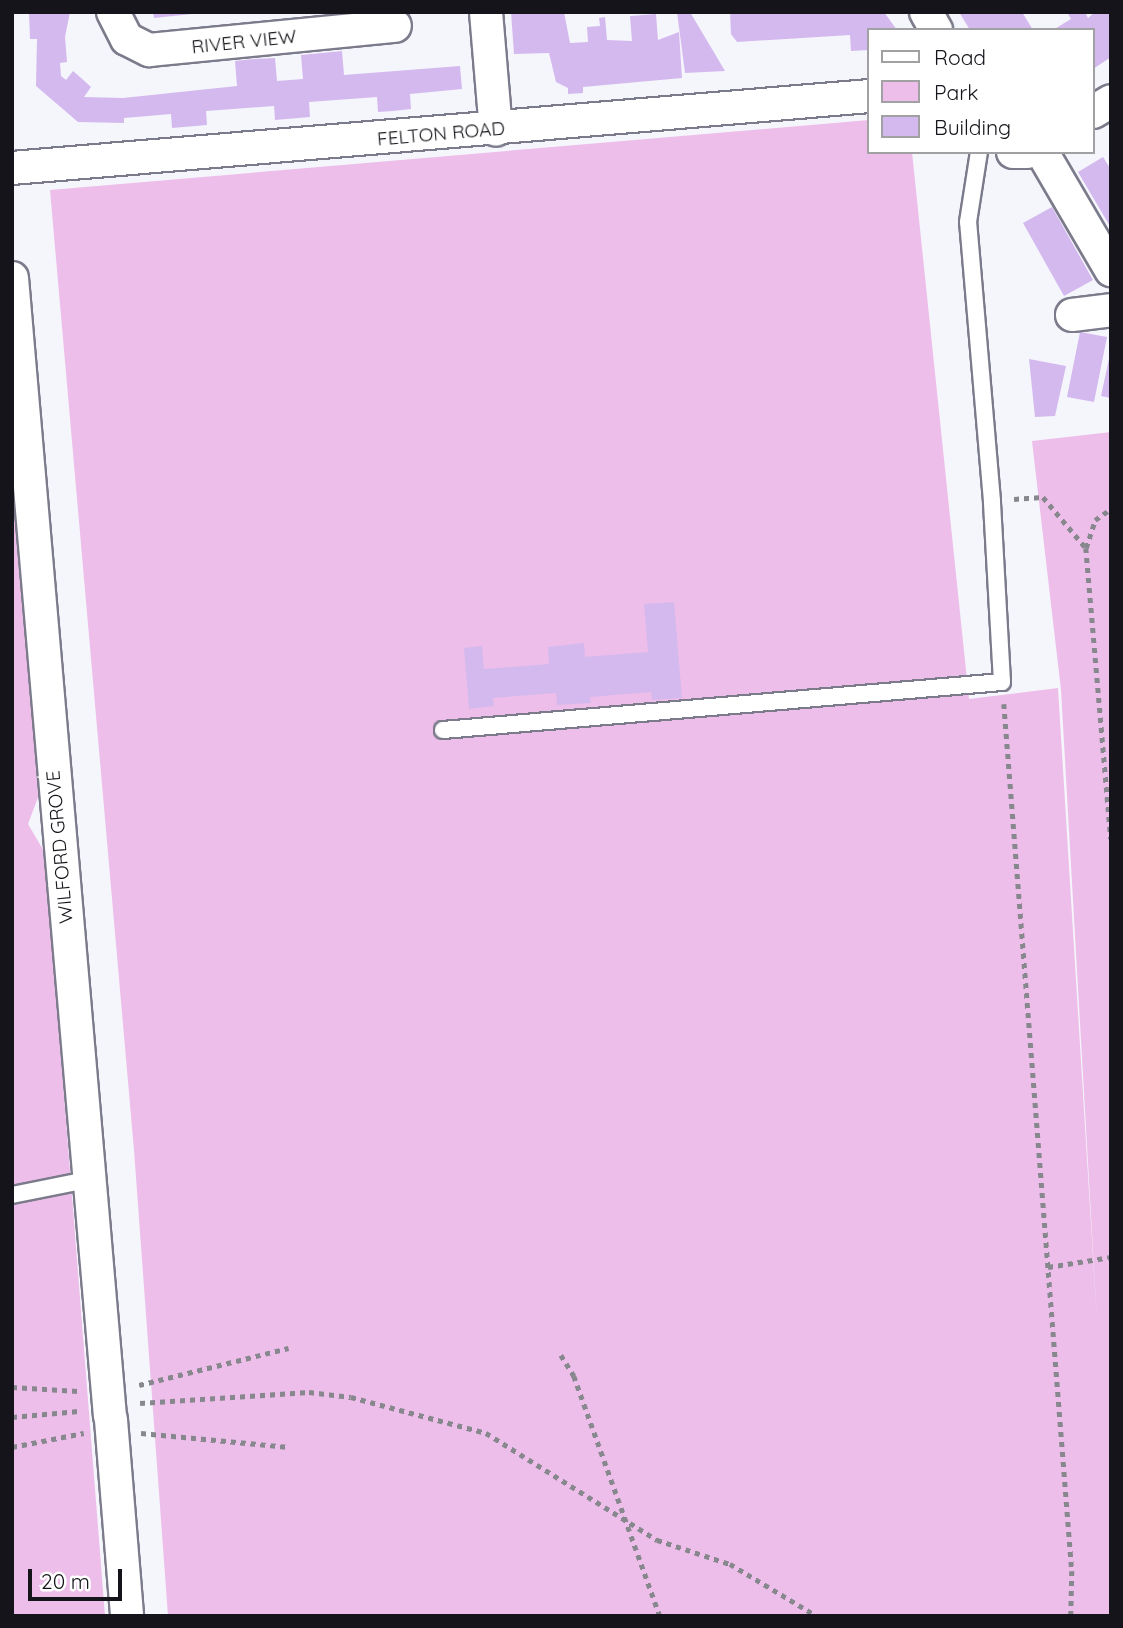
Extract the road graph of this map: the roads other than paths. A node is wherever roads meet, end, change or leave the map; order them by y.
1 (113, 12) edge
2 (486, 12) edge
3 (926, 12) edge
4 (358, 21) edge
5 (395, 26) dead end
6 (935, 28) edge
7 (867, 96) edge
8 (1111, 102) edge
9 (1095, 111) edge
10 (496, 130) junction
11 (979, 154) edge
12 (1043, 154) edge
13 (12, 168) edge
14 (1111, 270) edge
15 (12, 278) edge
16 (1111, 310) edge
17 (1072, 315) dead end
18 (443, 730) dead end
19 (92, 1179) junction
20 (12, 1195) edge
21 (127, 1616) edge

1 - 4 street, RIVER VIEW
2 - 10 street
3 - 6 street
4 - 5 street, RIVER VIEW
7 - 10 street, FELTON ROAD
8 - 9 street
10 - 13 street, FELTON ROAD
11 - 18 lane
12 - 14 street
15 - 19 street, WILFORD GROVE
16 - 17 street
19 - 20 lane
19 - 21 street, WILFORD GROVE

